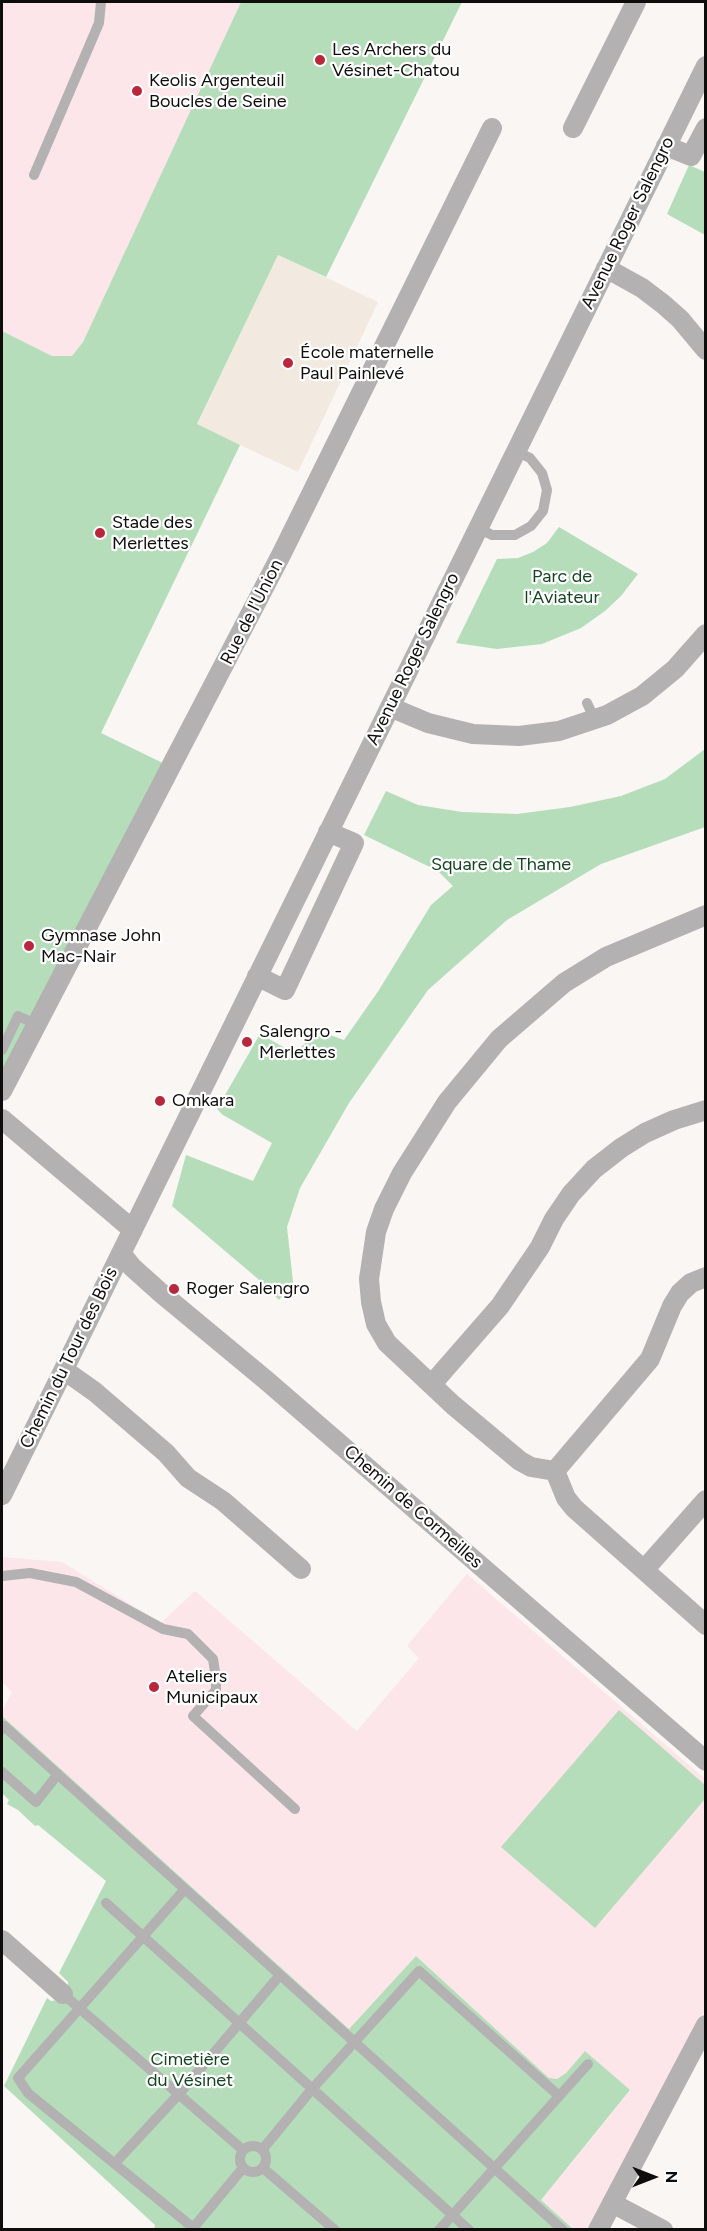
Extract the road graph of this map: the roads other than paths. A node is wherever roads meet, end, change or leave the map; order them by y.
1 (101, 2) edge
2 (636, 2) edge
3 (705, 66) edge
4 (492, 128) dead end
5 (573, 128) dead end
6 (705, 128) edge
7 (666, 146) junction
8 (34, 175) dead end
9 (606, 268) junction
10 (705, 350) edge
11 (516, 451) junction
12 (478, 528) junction
13 (705, 634) edge
14 (390, 706) junction
15 (328, 832) junction
16 (705, 915) edge
17 (258, 976) junction
18 (36, 1024) junction
19 (2, 1050) edge
20 (2, 1091) edge
21 (705, 1110) edge
22 (3, 1122) edge
23 (133, 1230) junction
24 (121, 1253) junction
25 (705, 1276) edge
26 (64, 1370) junction
27 (432, 1384) junction
28 (555, 1471) junction
29 (2, 1495) edge
30 (705, 1500) edge
31 (301, 1569) dead end
32 (644, 1570) junction
33 (2, 1576) edge
34 (705, 1625) edge
35 (2, 1729) edge
36 (705, 1761) edge
37 (2, 1772) edge
38 (58, 1774) junction
39 (296, 1809) dead end
40 (185, 1889) junction
41 (106, 1903) dead end
42 (142, 1936) junction
43 (2, 1940) edge
44 (280, 1975) junction
45 (63, 1994) joint
46 (79, 2008) junction
47 (238, 2023) junction
48 (705, 2025) edge
49 (356, 2042) junction
50 (588, 2064) dead end
51 (312, 2090) junction
52 (179, 2094) junction
53 (559, 2096) junction
54 (243, 2150) junction
55 (262, 2150) junction
56 (115, 2163) junction
57 (243, 2168) junction
58 (263, 2168) junction
59 (495, 2168) junction
60 (612, 2203) junction
61 (453, 2215) junction
62 (195, 2228) edge
63 (335, 2229) edge
64 (439, 2229) edge
65 (469, 2229) edge
66 (563, 2229) edge
67 (598, 2229) edge
68 (663, 2229) edge

1 - 8 lane
2 - 5 street
3 - 7 street, Avenue Roger Salengro
4 - 18 street, Rue de l'Union
6 - 7 street
7 - 9 street, Avenue Roger Salengro
9 - 10 street
9 - 11 street, Avenue Roger Salengro
11 - 12 street, Avenue Roger Salengro
11 - 12 lane
12 - 14 street, Avenue Roger Salengro
13 - 14 street
14 - 15 street, Avenue Roger Salengro
15 - 17 street, Avenue Roger Salengro
15 - 17 street
16 - 27 street
17 - 23 street, Avenue Roger Salengro
18 - 19 lane
18 - 20 street, Rue de l'Union
21 - 27 street
22 - 23 street
23 - 24 street, Avenue Roger Salengro
24 - 26 street, Chemin du Tour des Bois
24 - 36 street, Chemin de Cormeilles
25 - 28 street
26 - 29 street, Chemin du Tour des Bois
26 - 31 street
27 - 28 street
28 - 32 street
30 - 32 street
32 - 34 street
33 - 39 lane
35 - 38 lane
37 - 38 lane
38 - 40 lane
40 - 42 lane
40 - 44 lane
41 - 42 lane
42 - 46 lane
42 - 47 lane
43 - 45 street
44 - 47 lane
44 - 49 lane
45 - 46 lane
46 - 52 lane
46 - 56 lane
47 - 51 lane
47 - 52 lane
48 - 60 street
49 - 51 lane
49 - 53 lane
49 - 59 lane
50 - 53 lane
51 - 55 lane
51 - 61 lane
52 - 54 lane
52 - 56 lane
53 - 59 lane
54 - 55 lane
54 - 57 lane
55 - 58 lane
56 - 62 lane
57 - 58 lane
57 - 62 lane
58 - 63 lane
59 - 61 lane
59 - 66 lane
60 - 67 street
60 - 68 street
61 - 64 lane
61 - 65 lane

